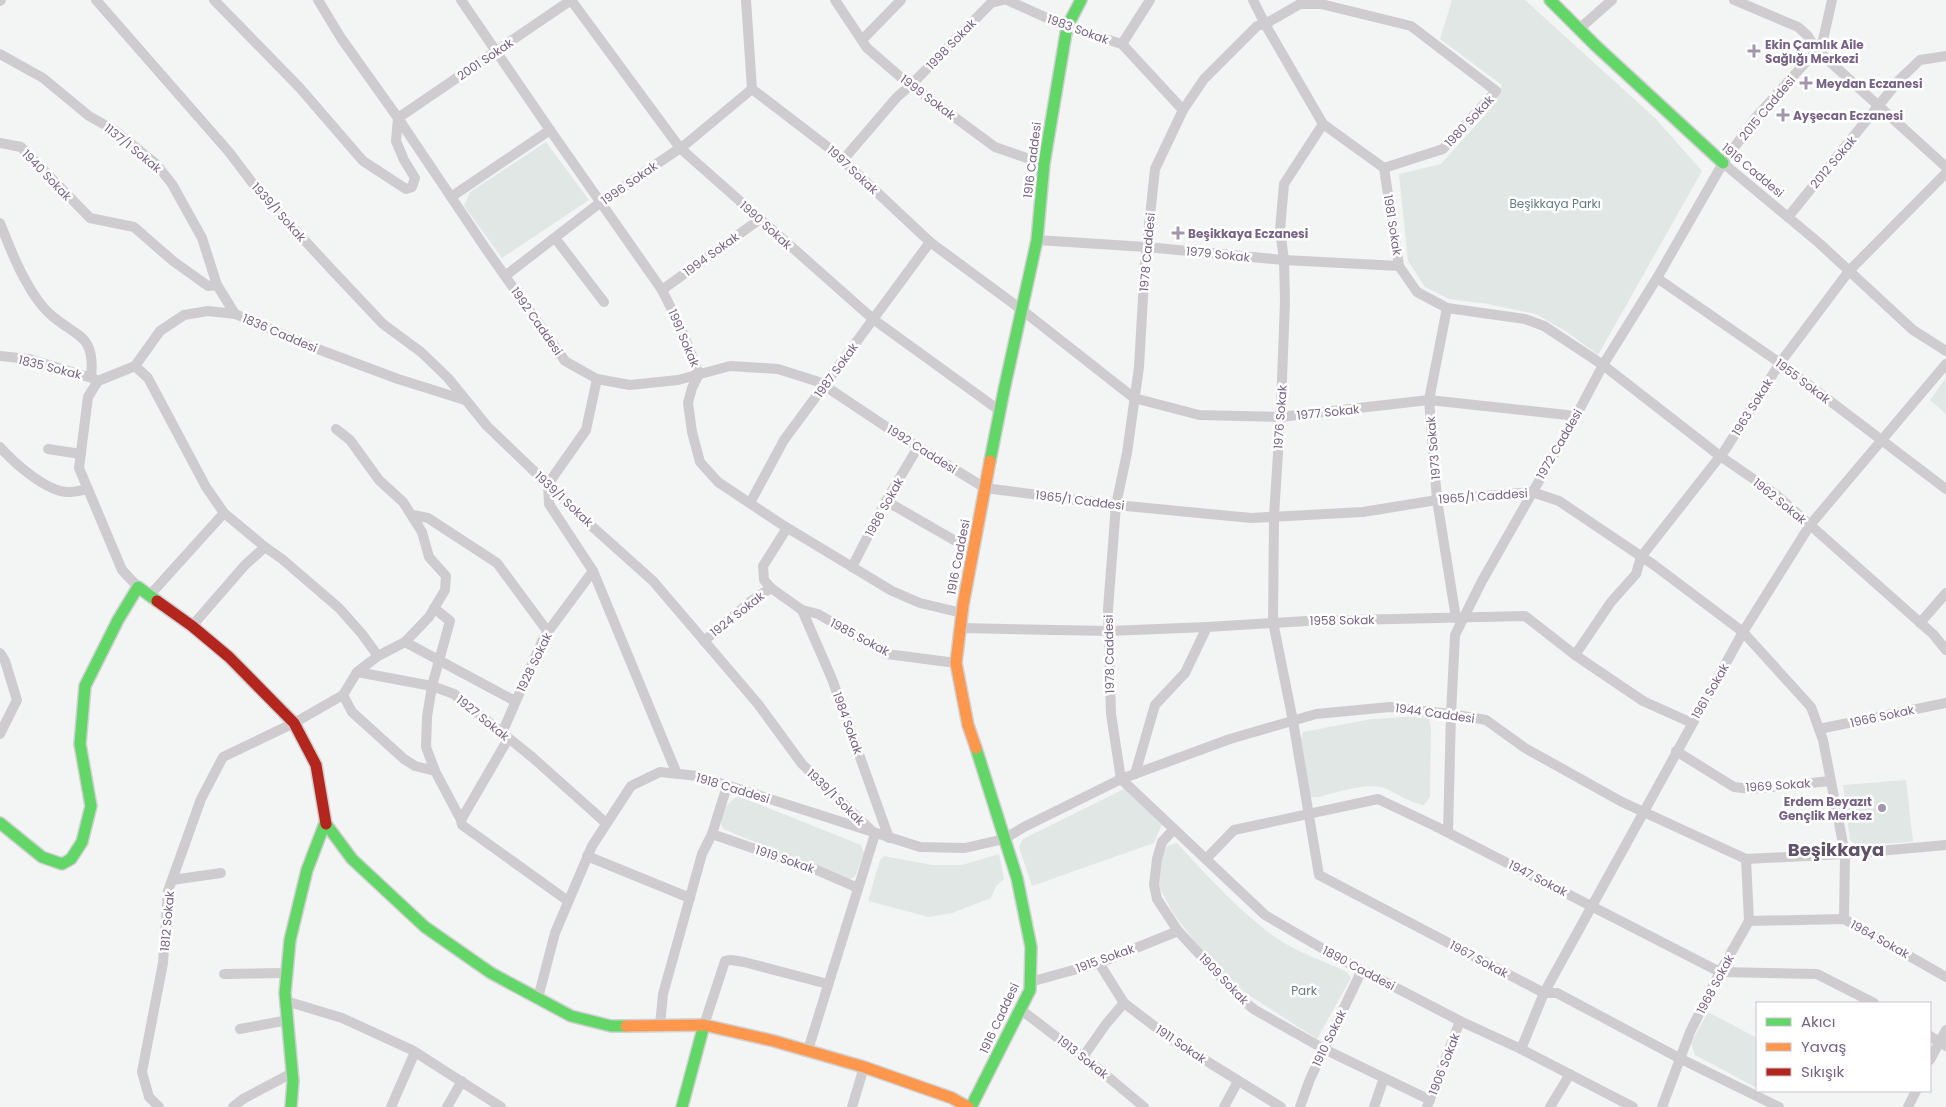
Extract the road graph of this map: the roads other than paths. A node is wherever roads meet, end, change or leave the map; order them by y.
1 (96, 0) edge
2 (214, 0) edge
3 (318, 0) edge
4 (461, 0) edge
5 (571, 0) edge
6 (746, 0) edge
7 (835, 0) edge
8 (901, 0) edge
9 (1003, 0) edge
10 (1007, 0) edge
11 (1081, 0) edge
12 (1150, 0) edge
13 (1253, 0) edge
14 (1550, 0) edge
15 (1612, 0) edge
16 (1734, 0) edge
17 (1832, 0) edge
18 (1265, 24) junction
19 (1067, 27) junction
20 (1579, 29) junction
21 (862, 40) junction
22 (1122, 44) junction
23 (1817, 50) junction
24 (496, 52) junction
25 (0, 54) edge
26 (1946, 56) edge
27 (911, 85) junction
28 (752, 89) junction
29 (1496, 91) joint
30 (1879, 106) junction
31 (1183, 110) junction
32 (398, 118) junction
33 (1323, 124) junction
34 (550, 130) junction
35 (0, 143) edge
36 (680, 148) junction
37 (843, 160) junction
38 (1723, 163) junction
39 (1044, 164) junction
40 (1946, 167) edge
41 (1384, 168) junction
42 (1946, 173) edge
43 (451, 197) junction
44 (600, 202) junction
45 (1788, 217) junction
46 (760, 219) junction
47 (0, 223) edge
48 (555, 238) junction
49 (1037, 240) junction
50 (930, 242) junction
51 (1146, 247) junction
52 (1284, 260) junction
53 (1399, 266) junction
54 (1850, 271) junction
55 (505, 276) junction
56 (1657, 278) junction
57 (217, 285) junction
58 (662, 290) junction
59 (604, 302) dead end
60 (1447, 308) junction
61 (1022, 310) junction
62 (235, 314) junction
63 (873, 319) junction
64 (1946, 351) edge
65 (0, 356) edge
66 (1780, 363) junction
67 (1946, 364) edge
68 (1603, 365) junction
69 (135, 366) junction
70 (699, 374) junction
71 (94, 379) junction
72 (597, 379) junction
73 (824, 386) junction
74 (1134, 398) junction
75 (466, 400) junction
76 (1429, 400) junction
77 (1000, 411) junction
78 (1576, 416) junction
79 (1280, 417) junction
80 (336, 429) dead end
81 (1883, 441) junction
82 (0, 447) edge
83 (918, 447) junction
84 (48, 449) dead end
85 (81, 454) junction
86 (1720, 456) junction
87 (548, 484) junction
88 (985, 488) junction
89 (88, 489) junction
90 (1946, 489) edge
91 (1532, 492) junction
92 (1438, 500) junction
93 (886, 501) junction
94 (750, 503) junction
95 (1116, 505) junction
96 (224, 513) junction
97 (413, 515) junction
98 (1274, 516) junction
99 (1810, 525) junction
100 (787, 528) junction
101 (265, 547) junction
102 (973, 552) junction
103 (1641, 557) junction
104 (852, 566) junction
105 (593, 571) junction
106 (138, 587) junction
107 (771, 588) junction
108 (1946, 593) edge
109 (149, 596) junction
110 (434, 608) junction
111 (802, 610) junction
112 (962, 613) junction
113 (1460, 618) junction
114 (1273, 622) junction
115 (1920, 623) junction
116 (192, 626) junction
117 (960, 628) junction
118 (1207, 628) junction
119 (1109, 631) junction
120 (548, 632) junction
121 (1743, 632) junction
122 (704, 641) junction
123 (405, 642) junction
124 (1946, 650) edge
125 (0, 653) edge
126 (1575, 655) junction
127 (378, 656) junction
128 (438, 660) junction
129 (956, 663) junction
130 (357, 672) junction
131 (432, 686) junction
132 (342, 695) junction
133 (515, 701) junction
134 (1946, 703) edge
135 (1451, 714) junction
136 (1294, 721) junction
137 (294, 723) junction
138 (1692, 723) junction
139 (1819, 729) junction
140 (0, 734) edge
141 (505, 736) junction
142 (1676, 751) junction
143 (435, 771) junction
144 (677, 774) junction
145 (1135, 774) junction
146 (1121, 778) junction
147 (1830, 781) junction
148 (727, 786) junction
149 (1642, 813) junction
150 (1309, 814) junction
151 (461, 820) junction
152 (0, 823) edge
153 (325, 823) junction
154 (606, 824) junction
155 (1174, 829) junction
156 (1448, 832) junction
157 (712, 834) junction
158 (875, 834) junction
159 (889, 838) junction
160 (1004, 839) junction
161 (1946, 845) edge
162 (1845, 854) junction
163 (587, 856) junction
164 (1746, 858) junction
165 (1206, 859) junction
166 (221, 874) dead end
167 (172, 880) junction
168 (858, 888) junction
169 (690, 898) junction
170 (568, 901) junction
171 (1591, 905) junction
172 (1844, 919) junction
173 (1750, 920) junction
174 (1178, 931) junction
175 (1098, 963) junction
176 (1362, 970) junction
177 (1720, 972) junction
178 (287, 973) junction
179 (224, 974) dead end
180 (1946, 977) edge
181 (1030, 982) junction
182 (828, 984) junction
183 (1544, 993) junction
184 (538, 998) junction
185 (286, 1001) junction
186 (1872, 1002) edge
187 (1124, 1004) junction
188 (1020, 1009) junction
189 (288, 1020) junction
190 (1460, 1021) junction
191 (660, 1025) junction
192 (704, 1025) junction
193 (240, 1029) dead end
194 (1946, 1030) edge
195 (1938, 1041) edge
196 (1324, 1048) junction
197 (1521, 1049) junction
198 (808, 1050) junction
199 (416, 1052) junction
200 (1083, 1057) junction
201 (1931, 1058) edge
202 (1681, 1059) junction
203 (864, 1067) junction
204 (292, 1073) junction
205 (1570, 1074) junction
206 (1384, 1078) junction
207 (462, 1081) junction
208 (1238, 1081) junction
209 (1916, 1092) edge
210 (1428, 1103) edge
211 (159, 1107) edge
212 (233, 1107) edge
213 (292, 1107) edge
214 (391, 1107) edge
215 (447, 1107) edge
216 (500, 1107) edge
217 (682, 1107) edge
218 (852, 1107) edge
219 (969, 1107) edge
220 (1144, 1107) edge
221 (1224, 1107) edge
222 (1281, 1107) edge
223 (1300, 1107) edge
224 (1374, 1107) edge
225 (1550, 1107) edge
226 (1633, 1107) edge
227 (1662, 1107) edge
228 (1780, 1107) edge
229 (1908, 1107) edge

1 - 75 street, 1939/1 Sokak
2 - 32 street
3 - 32 street, 1992 Caddesi
4 - 24 street, 1991 Sokak
5 - 24 street, 2001 Sokak
5 - 36 street, 1990 Sokak
6 - 28 street
7 - 21 street, 1999 Sokak
8 - 21 street
9 - 27 street, 1998 Sokak
10 - 19 street, 1983 Sokak
11 - 19 street, 1916 Caddesi
12 - 22 street
13 - 18 street
14 - 20 street, 1916 Caddesi
15 - 20 street
16 - 23 street
17 - 23 street, 2015 Caddesi
18 - 29 street, 1978 Caddesi
18 - 31 street, 1978 Caddesi
18 - 33 street
19 - 22 street, 1983 Sokak
19 - 39 street, 1916 Caddesi
20 - 38 street, 1916 Caddesi
21 - 27 street, 1999 Sokak
22 - 31 street, 1983 Sokak
23 - 30 street
23 - 38 street, 2015 Caddesi
24 - 32 street, 2001 Sokak
24 - 34 street, 1991 Sokak
25 - 57 street, 1137/1 Sokak
26 - 30 street, 2012 Sokak
27 - 37 street, 1998 Sokak
27 - 39 street, 1999 Sokak
28 - 36 street, 1996 Sokak
28 - 37 street, 1997 Sokak
29 - 41 street, 1980 Sokak
30 - 40 street
30 - 45 street, 2012 Sokak
31 - 51 street, 1978 Caddesi
32 - 43 street, 1992 Caddesi
33 - 41 street
33 - 52 street, 1976 Sokak
34 - 43 street
34 - 44 street, 1991 Sokak
35 - 57 street, 1940 Sokak
36 - 44 street, 1996 Sokak
36 - 46 street, 1990 Sokak
37 - 50 street, 1997 Sokak
38 - 45 street, 1916 Caddesi
38 - 56 street, 1972 Caddesi
39 - 49 street, 1916 Caddesi
41 - 53 street, 1981 Sokak
42 - 54 street, 1963 Sokak
43 - 55 street, 1992 Caddesi
44 - 48 street, 1996 Sokak
44 - 58 street, 1991 Sokak
45 - 54 street, 1916 Caddesi
46 - 58 street, 1994 Sokak
46 - 63 street, 1990 Sokak
47 - 71 street
48 - 55 street, 1996 Sokak
48 - 59 street
49 - 51 street, 1979 Sokak
49 - 61 street, 1916 Caddesi
50 - 61 street, 1997 Sokak
50 - 63 street, 1987 Sokak
51 - 52 street, 1979 Sokak
51 - 74 street, 1978 Caddesi
52 - 53 street, 1979 Sokak
52 - 79 street, 1976 Sokak
53 - 60 street, 1981 Sokak
54 - 64 street, 1916 Caddesi
54 - 66 street, 1963 Sokak
55 - 72 street, 1992 Caddesi
56 - 66 street, 1955 Sokak
56 - 68 street, 1972 Caddesi
57 - 62 street, 1137/1 Sokak
58 - 70 street, 1991 Sokak
60 - 68 street, 1981 Sokak
60 - 76 street, 1973 Sokak
61 - 74 street, 1977 Sokak
61 - 77 street, 1916 Caddesi
62 - 69 street, 1836 Caddesi
62 - 75 street, 1836 Caddesi
63 - 73 street, 1987 Sokak
63 - 77 street, 1990 Sokak
65 - 71 street, 1835 Sokak
66 - 81 street, 1955 Sokak
66 - 86 street, 1963 Sokak
67 - 81 street, 1961 Sokak
68 - 78 street, 1972 Caddesi
68 - 86 street, 1962 Sokak
69 - 71 street
69 - 96 street
70 - 72 street, 1992 Caddesi
70 - 73 street, 1992 Caddesi
70 - 94 street, 1991 Sokak
71 - 85 street
72 - 87 street
73 - 83 street, 1992 Caddesi
73 - 94 street, 1987 Sokak
74 - 79 street, 1977 Sokak
74 - 95 street, 1978 Caddesi
75 - 87 street, 1939/1 Sokak
76 - 78 street, 1977 Sokak
76 - 79 street, 1977 Sokak
76 - 92 street, 1973 Sokak
77 - 88 street, 1916 Caddesi
78 - 91 street, 1972 Caddesi
79 - 98 street, 1976 Sokak
80 - 97 street
81 - 90 street, 1955 Sokak
81 - 99 street, 1961 Sokak
82 - 89 street
83 - 88 street, 1992 Caddesi
83 - 93 street, 1986 Sokak
84 - 85 street
85 - 89 street
86 - 99 street, 1962 Sokak
86 - 103 street, 1963 Sokak
87 - 105 street
87 - 122 street, 1939/1 Sokak
88 - 95 street, 1965/1 Caddesi
88 - 102 street, 1916 Caddesi
89 - 106 street
91 - 92 street, 1965/1 Caddesi
91 - 103 street, 1965/1 Caddesi
91 - 113 street, 1972 Caddesi
92 - 98 street, 1965/1 Caddesi
92 - 113 street, 1973 Sokak
93 - 102 street
93 - 104 street, 1986 Sokak
94 - 100 street, 1991 Sokak
95 - 98 street, 1965/1 Caddesi
95 - 119 street, 1978 Caddesi
96 - 101 street
96 - 109 street
97 - 110 street
97 - 120 street
98 - 114 street, 1976 Sokak
99 - 115 street, 1962 Sokak
99 - 121 street, 1961 Sokak
100 - 104 street, 1991 Sokak
100 - 107 street
101 - 116 street
101 - 127 street
102 - 112 street, 1916 Caddesi
103 - 121 street, 1965/1 Caddesi
103 - 126 street, 1963 Sokak
104 - 112 street, 1991 Sokak
105 - 120 street, 1928 Sokak
105 - 144 street
106 - 109 street
106 - 152 street
107 - 111 street, 1985 Sokak
107 - 122 street, 1924 Sokak
108 - 115 street
109 - 116 street
110 - 123 street
110 - 128 street
111 - 129 street, 1985 Sokak
111 - 159 street, 1984 Sokak
112 - 117 street, 1916 Caddesi
113 - 114 street, 1958 Sokak
113 - 126 street, 1958 Sokak
113 - 135 street, 1972 Caddesi
114 - 118 street, 1958 Sokak
114 - 136 street, 1976 Sokak
115 - 124 street, 1962 Sokak
116 - 137 street
117 - 119 street, 1958 Sokak
117 - 129 street, 1916 Caddesi
118 - 119 street, 1958 Sokak
118 - 145 street
119 - 146 street, 1978 Caddesi
120 - 133 street, 1928 Sokak
121 - 138 street, 1961 Sokak
121 - 139 street, 1965/1 Caddesi
122 - 158 street, 1939/1 Sokak
123 - 127 street
123 - 128 street
125 - 140 street
126 - 138 street, 1958 Sokak
127 - 130 street
128 - 131 street
128 - 133 street
129 - 160 street, 1916 Caddesi
130 - 131 street, 1927 Sokak
130 - 132 street
131 - 141 street, 1927 Sokak
131 - 143 street
132 - 137 street
132 - 143 street
133 - 141 street, 1928 Sokak
134 - 139 street, 1966 Sokak
135 - 136 street, 1944 Caddesi
135 - 149 street, 1944 Caddesi
135 - 156 street, 1972 Caddesi
136 - 145 street, 1944 Caddesi
136 - 150 street, 1967 Sokak
137 - 153 street
137 - 167 street, 1812 Sokak
138 - 142 street, 1961 Sokak
139 - 147 street, 1965/1 Caddesi
141 - 151 street, 1928 Sokak
141 - 154 street, 1927 Sokak
142 - 147 street, 1969 Sokak
142 - 149 street, 1961 Sokak
143 - 151 street
144 - 148 street, 1918 Caddesi
144 - 154 street, 1918 Caddesi
145 - 146 street, 1944 Caddesi
146 - 155 street, 1890 Caddesi
146 - 160 street, 1944 Caddesi
147 - 162 street, 1965/1 Caddesi
148 - 157 street
148 - 158 street, 1918 Caddesi
149 - 164 street, 1944 Caddesi
149 - 171 street, 1961 Sokak
150 - 156 street, 1947 Sokak
150 - 165 street, 1947 Sokak
150 - 183 street, 1967 Sokak
151 - 170 street
153 - 178 street
153 - 184 street
154 - 163 street, 1918 Caddesi
155 - 165 street, 1890 Caddesi
155 - 174 street, 1909 Sokak
156 - 171 street, 1947 Sokak
157 - 168 street, 1919 Sokak
157 - 169 street
158 - 159 street, 1918 Caddesi
158 - 168 street, 1939/1 Sokak
159 - 160 street, 1918 Caddesi
160 - 181 street, 1916 Caddesi
161 - 162 street, 1944 Caddesi
162 - 164 street, 1944 Caddesi
162 - 172 street, 1965/1 Caddesi
163 - 169 street
163 - 170 street, 1918 Caddesi
164 - 173 street
165 - 176 street, 1890 Caddesi
166 - 167 street
167 - 211 street, 1812 Sokak
168 - 182 street, 1939/1 Sokak
169 - 191 street
170 - 184 street, 1918 Caddesi
171 - 177 street, 1947 Sokak
171 - 183 street, 1961 Sokak
172 - 173 street, 1964 Sokak
172 - 180 street, 1964 Sokak
173 - 177 street, 1968 Sokak
174 - 175 street, 1915 Sokak
174 - 196 street, 1909 Sokak
175 - 181 street, 1915 Sokak
175 - 187 street, 1911 Sokak
176 - 190 street, 1890 Caddesi
176 - 196 street, 1910 Sokak
177 - 186 street, 1947 Sokak
177 - 202 street, 1968 Sokak
178 - 179 street
178 - 185 street
181 - 188 street, 1916 Caddesi
182 - 192 street
182 - 198 street, 1939/1 Sokak
183 - 197 street, 1961 Sokak
183 - 202 street, 1967 Sokak
184 - 191 street
185 - 189 street
185 - 199 street
187 - 200 street
187 - 208 street, 1911 Sokak
188 - 200 street, 1913 Sokak
188 - 219 street, 1916 Caddesi
189 - 193 street
189 - 204 street
190 - 197 street, 1890 Caddesi
190 - 210 street, 1906 Sokak
191 - 192 street
192 - 198 street
192 - 217 street
194 - 195 street
195 - 201 street
196 - 206 street, 1909 Sokak
196 - 223 street, 1910 Sokak
197 - 205 street, 1890 Caddesi
198 - 203 street
199 - 207 street
199 - 214 street
200 - 220 street, 1913 Sokak
202 - 227 street, 1968 Sokak
202 - 228 street, 1967 Sokak
203 - 218 street
203 - 219 street
204 - 212 street
204 - 213 street
205 - 225 street
205 - 226 street, 1890 Caddesi
206 - 210 street, 1909 Sokak
206 - 224 street
207 - 215 street
207 - 216 street
208 - 221 street
208 - 222 street, 1911 Sokak
209 - 229 street

